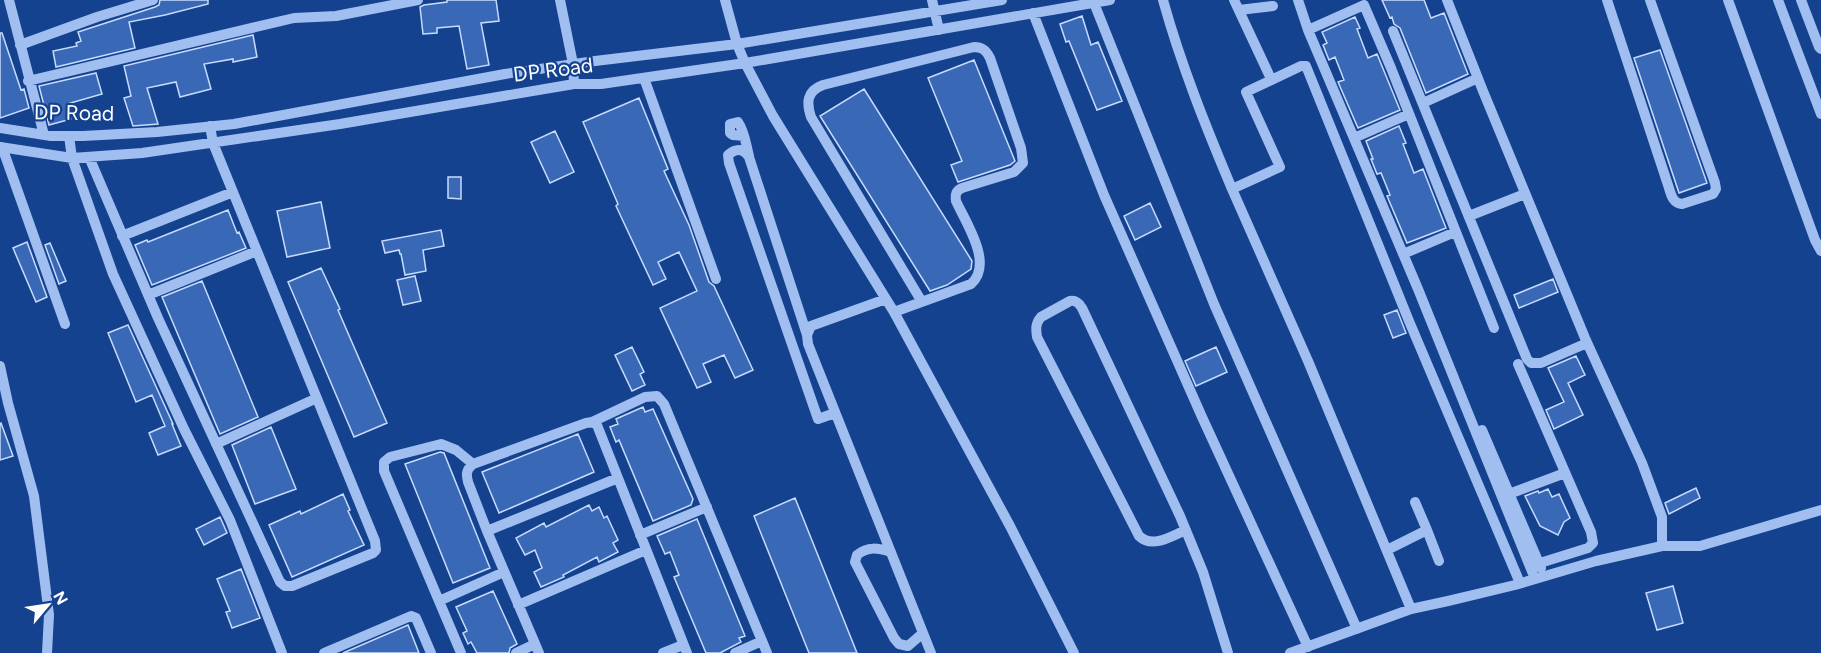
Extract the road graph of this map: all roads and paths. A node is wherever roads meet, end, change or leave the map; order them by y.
1 (9, 0) edge
2 (153, 0) edge
3 (418, 0) edge
4 (560, 0) edge
5 (725, 0) edge
6 (1002, 0) edge
7 (1110, 0) edge
8 (1164, 0) edge
9 (1298, 0) edge
10 (1447, 0) edge
11 (1607, 0) edge
12 (1650, 0) edge
13 (1728, 0) edge
14 (1778, 0) edge
15 (1801, 0) edge
16 (0, 2) edge
17 (1094, 3) junction
18 (933, 5) edge
19 (1236, 5) edge
20 (1273, 6) dead end
21 (1033, 14) junction
22 (939, 30) junction
23 (1308, 30) junction
24 (1393, 31) dead end
25 (737, 44) junction
26 (20, 45) junction
27 (1821, 49) edge
28 (745, 63) junction
29 (573, 64) junction
30 (644, 78) junction
31 (1478, 78) junction
32 (1271, 79) junction
33 (28, 81) junction
34 (574, 84) junction
35 (348, 103) junction
36 (1423, 103) junction
37 (1408, 114) junction
38 (1821, 114) edge
39 (353, 122) junction
40 (210, 126) junction
41 (0, 128) edge
42 (44, 135) junction
43 (69, 136) junction
44 (744, 136) dead end
45 (1354, 138) junction
46 (213, 142) junction
47 (1, 147) edge
48 (89, 157) junction
49 (749, 157) junction
50 (72, 158) junction
51 (1232, 189) junction
52 (233, 192) junction
53 (1525, 194) junction
54 (1469, 216) junction
55 (1455, 232) junction
56 (123, 236) junction
57 (1821, 250) edge
58 (257, 251) junction
59 (1403, 254) junction
60 (716, 279) dead end
61 (148, 295) junction
62 (886, 299) junction
63 (922, 302) junction
64 (894, 312) junction
65 (64, 324) dead end
66 (1494, 328) dead end
67 (807, 335) junction
68 (1587, 343) junction
69 (1518, 364) dead end
70 (0, 366) edge
71 (1465, 391) dead end
72 (317, 398) junction
73 (835, 413) junction
74 (592, 422) junction
75 (216, 444) junction
76 (473, 464) junction
77 (1565, 473) junction
78 (618, 478) junction
79 (1509, 494) junction
80 (1415, 502) dead end
81 (706, 507) junction
82 (1821, 510) edge
83 (1186, 530) junction
84 (1427, 530) junction
85 (487, 531) junction
86 (640, 536) junction
87 (1662, 546) junction
88 (646, 550) junction
89 (1386, 550) junction
90 (891, 552) junction
91 (1439, 561) dead end
92 (1540, 563) junction
93 (504, 572) junction
94 (1540, 578) junction
95 (1520, 583) junction
96 (439, 601) junction
97 (518, 605) junction
98 (1411, 609) junction
99 (1357, 628) junction
100 (923, 633) junction
101 (762, 640) junction
102 (1308, 646) junction
103 (537, 649) edge
104 (685, 649) edge
105 (47, 653) edge
106 (282, 653) edge
107 (324, 653) edge
108 (431, 653) edge
109 (461, 653) edge
110 (516, 653) edge
111 (663, 653) edge
112 (735, 653) edge
113 (767, 653) edge
114 (931, 653) edge
115 (1074, 653) edge
116 (1228, 653) edge
117 (1290, 653) edge

1 - 16 street
1 - 26 street
2 - 26 street
3 - 33 street
4 - 29 street
5 - 25 street
6 - 18 street, DP Road
7 - 17 street, DP Road
8 - 51 street
9 - 23 street
10 - 31 street
11 - 12 street
13 - 57 street
14 - 38 street
15 - 27 street
17 - 21 street, DP Road
17 - 99 street
18 - 22 street
18 - 25 street, DP Road
19 - 20 street
19 - 32 street
21 - 22 street, DP Road
21 - 102 street
22 - 28 street, DP Road
23 - 37 street
23 - 45 street
24 - 36 street
25 - 28 street
25 - 29 street, DP Road
26 - 33 street
28 - 30 street, DP Road
28 - 62 street
29 - 34 street
29 - 35 street, DP Road
30 - 34 street, DP Road
30 - 60 street
31 - 36 street
31 - 53 street
32 - 51 street
32 - 95 street
33 - 42 street
34 - 39 street, DP Road
35 - 39 street
35 - 40 street, DP Road
36 - 54 street
37 - 45 street
37 - 55 street
39 - 46 street, DP Road
40 - 43 street, DP Road
40 - 46 street
41 - 42 street, DP Road
42 - 43 street, DP Road
43 - 50 street
44 - 49 street
45 - 59 street
46 - 48 street, DP Road
46 - 52 street
47 - 50 street, DP Road
47 - 65 street
48 - 50 street, DP Road
48 - 56 street
49 - 67 street
49 - 73 street
50 - 106 street
51 - 89 street
52 - 56 street
52 - 58 street
53 - 54 street
53 - 68 street
54 - 68 street
55 - 59 street
55 - 66 street
56 - 61 street
58 - 61 street
58 - 72 street
59 - 94 street
61 - 75 street
62 - 64 street
62 - 67 street
63 - 63 street
63 - 64 street
64 - 115 street
67 - 73 street
68 - 87 street
69 - 77 street
70 - 105 street
71 - 79 street
72 - 75 street
72 - 75 street
73 - 90 street
74 - 76 street
74 - 78 street
74 - 81 street
76 - 85 street
76 - 96 street
77 - 79 street
77 - 92 street
78 - 85 street
78 - 86 street
79 - 92 street
80 - 84 street
81 - 86 street
81 - 101 street
82 - 87 street
83 - 83 street
83 - 116 street
84 - 89 street
84 - 91 street
85 - 93 street
86 - 88 street
87 - 94 street
88 - 97 street
88 - 104 street
89 - 98 street
90 - 100 street
90 - 100 street
92 - 94 street
93 - 96 street
93 - 97 street
94 - 95 street
95 - 98 street
96 - 109 street
97 - 103 street
98 - 99 street
99 - 102 street
100 - 114 street
101 - 112 street
101 - 113 street
102 - 117 street
103 - 110 street
104 - 111 street
107 - 108 street

